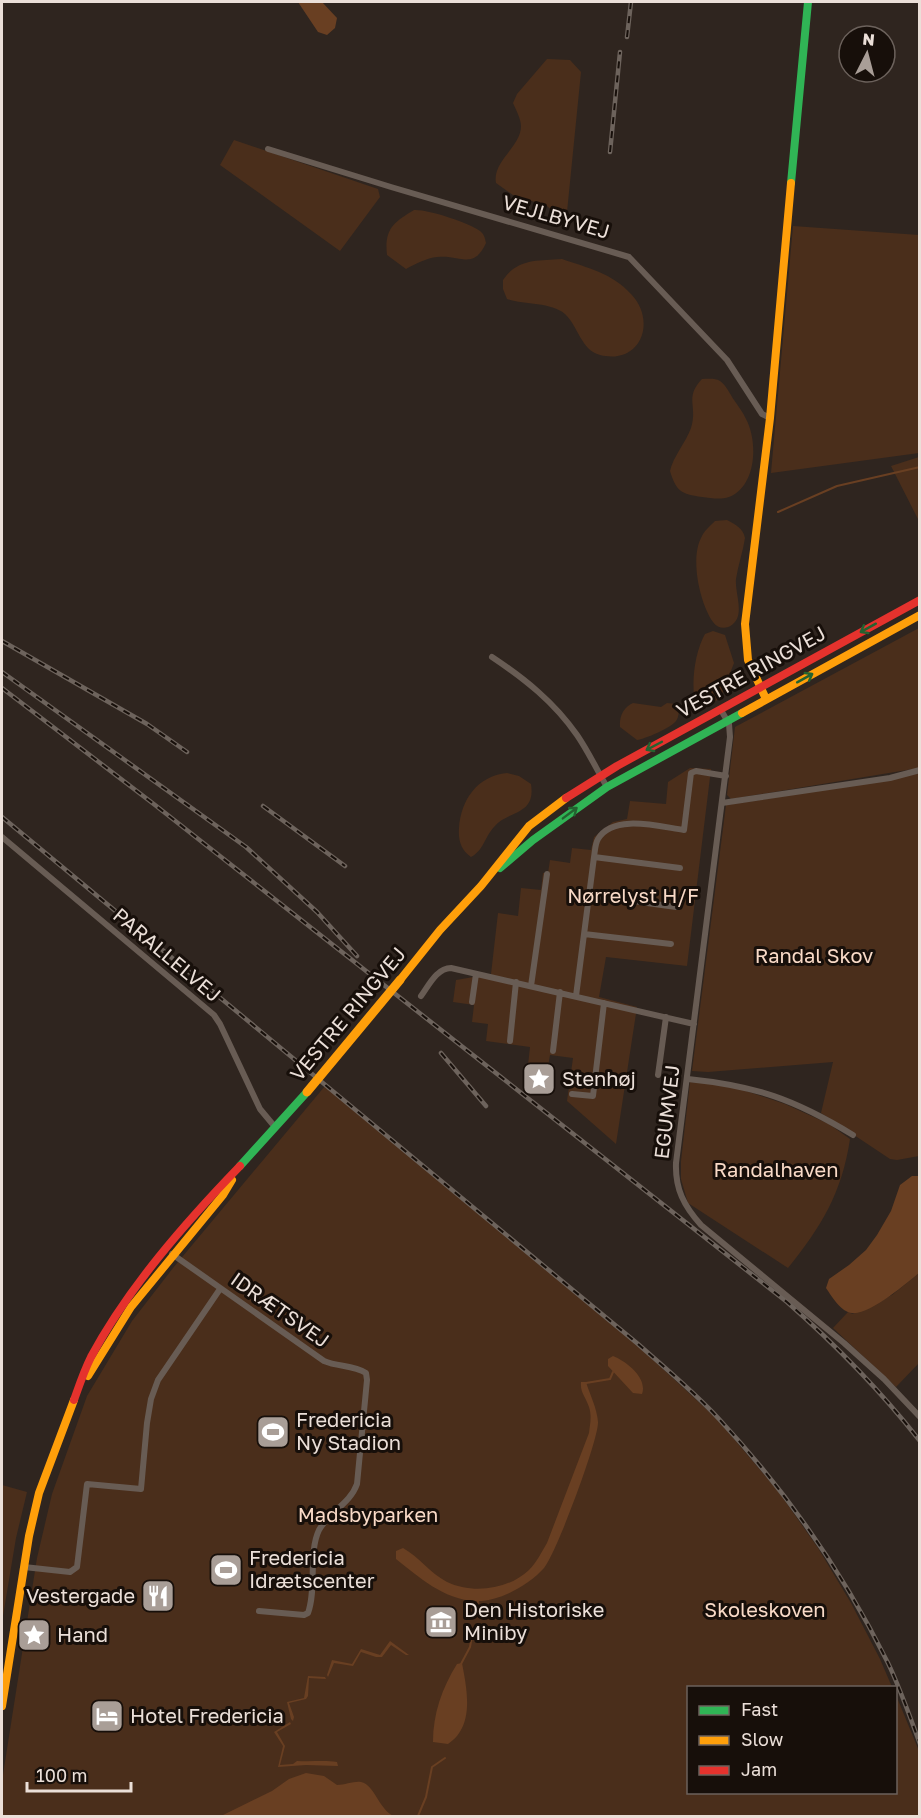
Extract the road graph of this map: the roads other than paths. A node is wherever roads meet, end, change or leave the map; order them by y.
1 (808, 2) edge
2 (268, 149) dead end
3 (770, 418) junction
4 (920, 600) edge
5 (920, 615) edge
6 (492, 657) dead end
7 (760, 687) junction
8 (766, 699) junction
9 (721, 710) junction
10 (727, 720) junction
11 (920, 770) edge
12 (601, 776) junction
13 (726, 776) junction
14 (607, 787) junction
15 (722, 803) junction
16 (2, 837) edge
17 (594, 857) junction
18 (680, 868) dead end
19 (547, 873) dead end
20 (481, 886) junction
21 (590, 895) junction
22 (676, 907) dead end
23 (584, 934) junction
24 (671, 944) dead end
25 (476, 974) junction
26 (516, 982) junction
27 (531, 986) junction
28 (560, 992) junction
29 (421, 996) dead end
30 (576, 996) junction
31 (472, 1002) dead end
32 (604, 1003) junction
33 (666, 1017) junction
34 (694, 1024) junction
35 (510, 1041) dead end
36 (553, 1051) dead end
37 (658, 1075) dead end
38 (688, 1079) junction
39 (572, 1094) dead end
40 (275, 1127) junction
41 (853, 1135) dead end
42 (170, 1252) junction
43 (220, 1289) junction
44 (920, 1417) edge
45 (24, 1567) junction
46 (259, 1611) dead end
47 (2, 1706) edge

1 - 3 main road
2 - 3 street, VEJLBYVEJ
3 - 7 main road
4 -> 7 main road, VESTRE RINGVEJ
8 -> 5 main road, VESTRE RINGVEJ
6 - 12 street
7 - 8 main road
7 - 9 main road, VESTRE RINGVEJ
8 - 10 main road, VESTRE RINGVEJ
9 - 10 street, EGUMVEJ
9 -> 12 main road, VESTRE RINGVEJ
10 - 13 street, EGUMVEJ
10 - 14 main road, VESTRE RINGVEJ
11 - 15 street
12 - 14 street
12 - 20 main road, VESTRE RINGVEJ
13 - 15 street, EGUMVEJ
13 - 17 street
20 -> 14 main road, VESTRE RINGVEJ
15 - 34 street, EGUMVEJ
16 - 40 street, PARALLELVEJ
17 - 18 street
17 - 21 street
19 - 27 street
20 - 40 main road, VESTRE RINGVEJ, bridge
21 - 22 street
21 - 23 street
23 - 24 street
23 - 30 street
25 - 26 street
25 - 29 street
25 - 31 street
26 - 27 street
26 - 35 street
27 - 28 street
28 - 30 street
28 - 36 street
30 - 32 street
32 - 33 street
32 - 39 street
33 - 34 street
33 - 37 street
34 - 38 street, EGUMVEJ
38 - 41 street
38 - 44 street, EGUMVEJ
40 - 42 main road, VESTRE RINGVEJ
42 - 43 street, IDRÆTSVEJ
42 - 45 main road, VESTRE RINGVEJ
43 - 45 street
43 - 46 street, IDRÆTSVEJ
45 - 47 main road, VESTRE RINGVEJ

